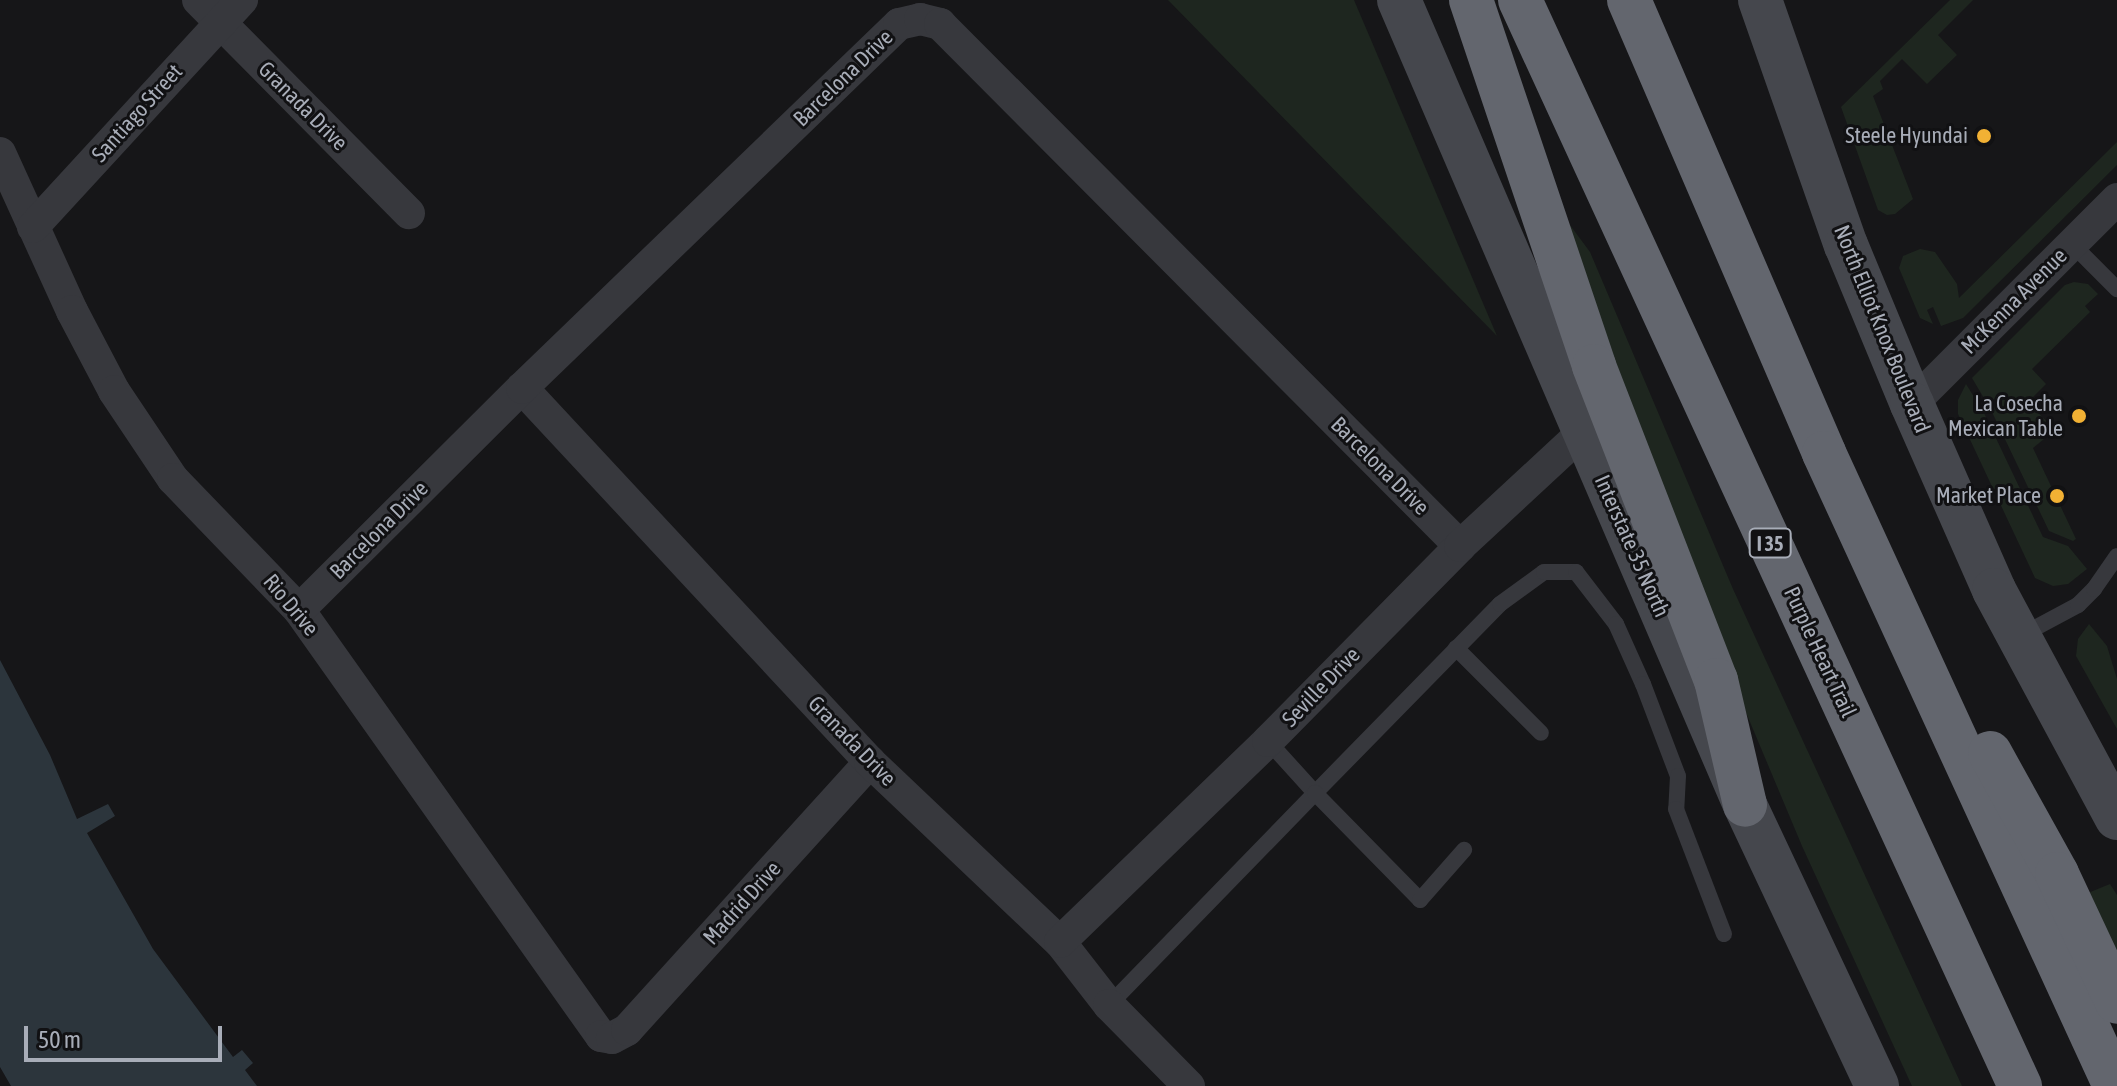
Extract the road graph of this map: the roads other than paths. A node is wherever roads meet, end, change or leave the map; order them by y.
1 (1399, 0) edge
2 (1471, 0) edge
3 (1520, 0) edge
4 (1629, 0) edge
5 (1760, 0) edge
6 (220, 7) edge
7 (0, 153) edge
8 (2117, 199) edge
9 (409, 213) dead end
10 (33, 227) junction
11 (2072, 244) junction
12 (2117, 289) edge
13 (522, 388) junction
14 (1912, 404) junction
15 (1583, 432) junction
16 (1824, 453) junction
17 (1460, 546) junction
18 (2117, 556) edge
19 (299, 610) junction
20 (2018, 636) junction
21 (1456, 648) junction
22 (1541, 733) dead end
23 (1268, 741) junction
24 (870, 762) junction
25 (1315, 793) junction
26 (1745, 805) junction
27 (2117, 818) edge
28 (1464, 850) dead end
29 (1724, 934) dead end
30 (1060, 942) junction
31 (2117, 1002) edge
32 (1109, 1005) junction
33 (612, 1038) joint
34 (1189, 1086) edge
35 (1877, 1086) edge
36 (2020, 1086) edge
37 (2115, 1086) edge

1 - 15 main road, Interstate 35 North
2 - 26 highway
3 - 36 highway, Purple Heart Trail / I 35
4 - 16 highway
5 - 14 main road, North Elliot Knox Boulevard
6 - 9 street, Granada Drive
6 - 10 street, Santiago Street
7 - 10 street, Rio Drive
8 - 11 street, McKenna Avenue
10 - 19 street, Rio Drive
11 - 12 lane
11 - 14 street, McKenna Avenue
13 - 17 street, Barcelona Drive
13 - 19 street, Barcelona Drive
13 - 24 street, Granada Drive
14 - 20 main road, North Elliot Knox Boulevard
15 - 17 street, Seville Drive
15 - 26 main road, Interstate 35 North
16 - 31 highway
16 - 37 highway
17 - 23 street, Seville Drive
18 - 20 lane
19 - 33 street, Rio Drive
20 - 27 main road, North Elliot Knox Boulevard
21 - 22 lane
21 - 25 lane
21 - 29 lane
23 - 25 lane
23 - 30 street, Seville Drive
24 - 30 street, Granada Drive
24 - 33 street, Madrid Drive
25 - 28 lane
25 - 32 lane
26 - 35 main road, Interstate 35 North
30 - 32 street, Granada Drive
32 - 34 street, Granada Drive

